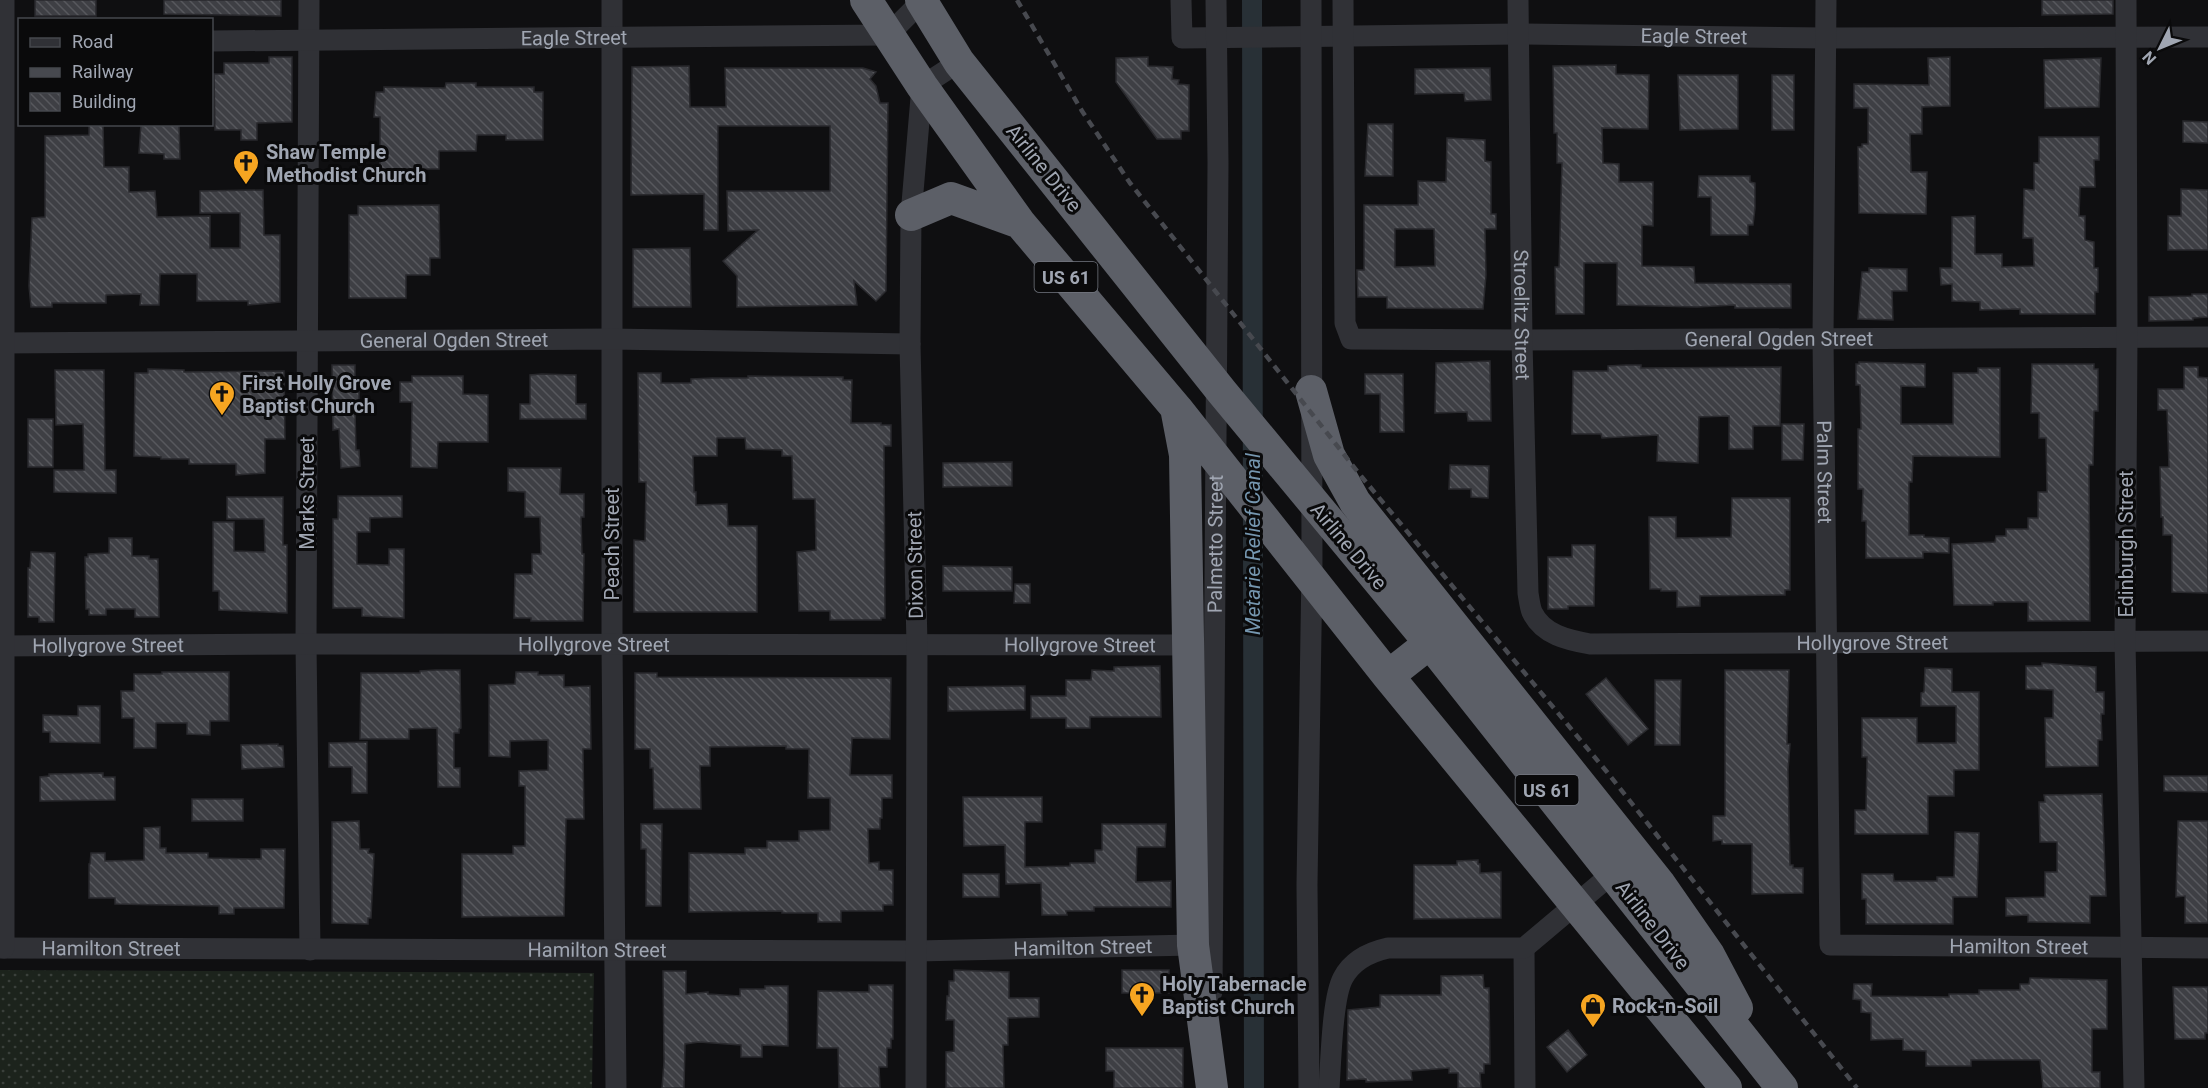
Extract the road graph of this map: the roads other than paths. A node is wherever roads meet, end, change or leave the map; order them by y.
1 (4, 0) edge
2 (309, 0) edge
3 (612, 0) edge
4 (866, 0) edge
5 (1181, 0) edge
6 (1216, 0) edge
7 (1311, 0) edge
8 (1343, 0) edge
9 (1518, 0) edge
10 (1826, 0) edge
11 (2126, 0) edge
12 (921, 1) edge
13 (1518, 34) junction
14 (888, 35) junction
15 (612, 36) junction
16 (1344, 36) junction
17 (1826, 38) junction
18 (2208, 38) edge
19 (2127, 39) junction
20 (8, 41) edge
21 (213, 41) edge
22 (309, 42) junction
23 (959, 62) junction
24 (922, 86) junction
25 (911, 216) junction
26 (1020, 223) junction
27 (2127, 337) junction
28 (2208, 337) edge
29 (1823, 338) junction
30 (611, 339) junction
31 (308, 340) junction
32 (1522, 340) junction
33 (2, 343) edge
34 (909, 344) junction
35 (1311, 391) junction
36 (1177, 409) junction
37 (1543, 626) joint
38 (2208, 641) edge
39 (2125, 642) junction
40 (1430, 643) junction
41 (306, 644) junction
42 (916, 644) junction
43 (1828, 644) junction
44 (612, 645) junction
45 (1188, 645) junction
46 (2, 646) edge
47 (1388, 676) junction
48 (1612, 873) junction
49 (1576, 903) junction
50 (1193, 945) junction
51 (1830, 945) joint
52 (2, 948) edge
53 (1524, 948) junction
54 (2131, 948) junction
55 (2208, 948) edge
56 (310, 950) junction
57 (616, 950) junction
58 (916, 951) junction
59 (1677, 955) junction
60 (1641, 984) junction
61 (1777, 1082) edge
62 (616, 1088) edge
63 (916, 1088) edge
64 (1212, 1088) edge
65 (1309, 1088) edge
66 (1329, 1088) edge
67 (1525, 1088) edge
68 (1726, 1088) edge
69 (2133, 1088) edge

1 - 20 street
2 - 22 street, Marks Street
3 - 15 street, Peach Street
4 - 14 highway, US 61
5 - 16 street, Eagle Street
6 - 64 street, Palmetto Street
7 - 35 street
8 - 16 street
9 - 13 street, Stroelitz Street
10 - 17 street, Palm Street
11 - 19 street, Edinburgh Street
12 - 14 street
12 - 23 highway, Airline Drive / US 61
13 - 16 street, Eagle Street
13 - 17 street, Eagle Street
13 - 32 street, Stroelitz Street
14 - 15 street, Eagle Street
14 - 24 highway, US 61
15 - 22 street, Eagle Street
15 - 30 street, Peach Street
16 - 32 street, General Ogden Street
17 - 19 street, Eagle Street
17 - 29 street, Palm Street
18 - 19 street, Eagle Street
19 - 27 street, Edinburgh Street
20 - 33 street
21 - 22 street, Eagle Street
22 - 31 street, Marks Street
23 - 24 street
23 - 40 highway, Airline Drive / US 61
24 - 25 street, Dixon Street
24 - 26 highway, US 61
25 - 26 highway
25 - 34 street, Dixon Street
26 - 36 highway, US 61
27 - 28 street, General Ogden Street
27 - 29 street, General Ogden Street
27 - 39 street, Edinburgh Street
29 - 32 street, General Ogden Street
29 - 43 street, Palm Street
30 - 31 street, General Ogden Street
30 - 34 street, General Ogden Street
30 - 44 street, Peach Street
31 - 33 street, General Ogden Street
31 - 41 street, Marks Street
32 - 37 street, Stroelitz Street
33 - 46 street
34 - 42 street, Dixon Street
35 - 61 highway
35 - 65 street
36 - 45 highway
36 - 47 highway, US 61
37 - 43 street, Hollygrove Street
38 - 39 street, Hollygrove Street
39 - 43 street, Hollygrove Street
39 - 54 street, Edinburgh Street
40 - 47 highway
40 - 48 highway, Airline Drive / US 61
41 - 44 street, Hollygrove Street
41 - 46 street, Hollygrove Street
41 - 56 street, Marks Street
42 - 44 street, Hollygrove Street
42 - 45 street, Hollygrove Street
42 - 58 street, Dixon Street
43 - 51 street, Palm Street
44 - 57 street, Peach Street
45 - 50 highway
46 - 52 street
47 - 49 highway, US 61
48 - 49 street
48 - 59 highway, Airline Drive / US 61
49 - 53 street
49 - 60 highway, US 61
50 - 58 street, Hamilton Street
50 - 64 highway
51 - 54 street, Hamilton Street
52 - 56 street, Hamilton Street
53 - 66 street
53 - 67 street
54 - 55 street, Hamilton Street
54 - 69 street, Edinburgh Street
56 - 57 street, Hamilton Street
57 - 58 street, Hamilton Street
57 - 62 street, Peach Street
58 - 63 street, Dixon Street
59 - 60 highway
59 - 61 highway, Airline Drive / US 61
60 - 68 highway, US 61

